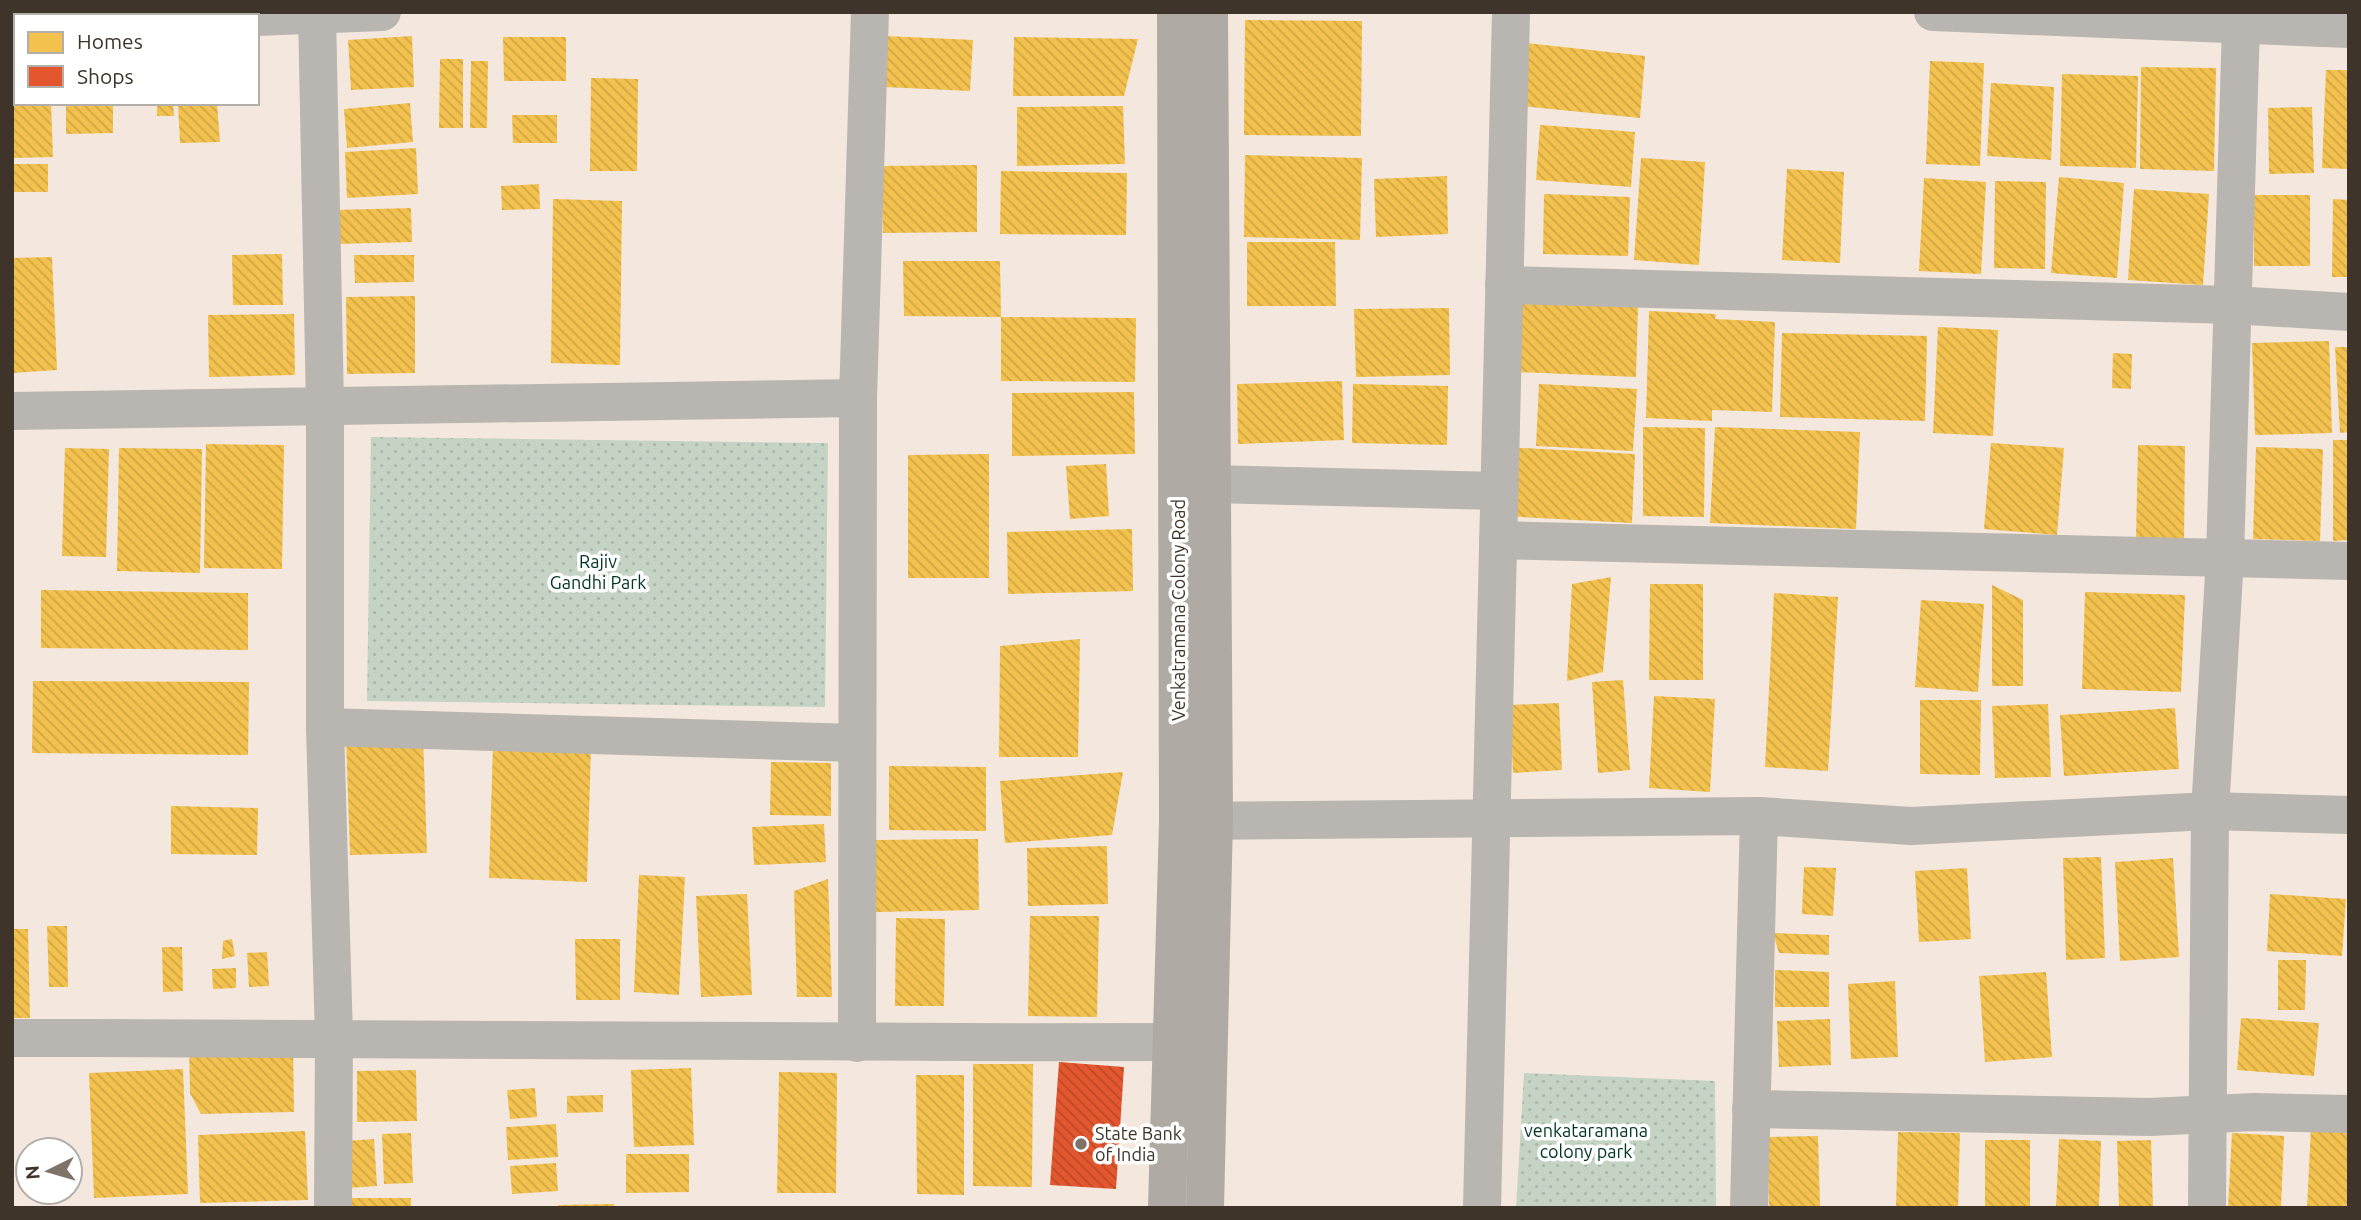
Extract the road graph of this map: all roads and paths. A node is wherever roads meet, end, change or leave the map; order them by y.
1 (382, 12) edge
2 (870, 12) edge
3 (1176, 12) edge
4 (1209, 12) edge
5 (1511, 12) edge
6 (1933, 12) edge
7 (317, 13) edge
8 (259, 17) edge
9 (2241, 24) junction
10 (2349, 29) edge
11 (1504, 285) junction
12 (2232, 305) junction
13 (2349, 312) edge
14 (858, 398) junction
15 (325, 406) junction
16 (12, 411) edge
17 (1212, 484) junction
18 (1499, 491) junction
19 (1498, 540) junction
20 (2225, 557) junction
21 (2349, 561) edge
22 (325, 727) junction
23 (856, 743) junction
24 (2210, 811) junction
25 (2349, 815) edge
26 (1759, 816) junction
27 (1491, 818) junction
28 (1196, 820) junction
29 (334, 1037) junction
30 (12, 1038) edge
31 (1173, 1042) junction
32 (857, 1044) junction
33 (1752, 1108) junction
34 (2209, 1113) junction
35 (2349, 1114) edge
36 (333, 1208) edge
37 (1167, 1208) edge
38 (1205, 1208) edge
39 (1482, 1208) edge
40 (1749, 1208) edge
41 (2207, 1208) edge

1 - 7 street
2 - 14 street
3 - 28 main road, Venkatramana Colony Road
4 - 17 main road
5 - 11 street
6 - 9 street
7 - 8 street
7 - 15 street
9 - 10 street
9 - 12 street
11 - 12 street
11 - 18 street
12 - 13 street
12 - 20 street
14 - 15 street
14 - 23 street
15 - 16 street
15 - 22 street
17 - 18 street
17 - 28 main road
18 - 19 street
19 - 20 street
19 - 27 street
20 - 21 street
20 - 24 street
22 - 23 street
22 - 29 street
23 - 32 street
24 - 25 street
24 - 26 street
24 - 34 street
26 - 27 street
26 - 33 street
27 - 28 street
27 - 39 street
28 - 31 main road, Venkatramana Colony Road
28 - 38 main road
29 - 30 street
29 - 32 street
29 - 36 street
31 - 32 street
31 - 37 main road, Venkatramana Colony Road
33 - 34 street
33 - 40 street
34 - 35 street
34 - 41 street

